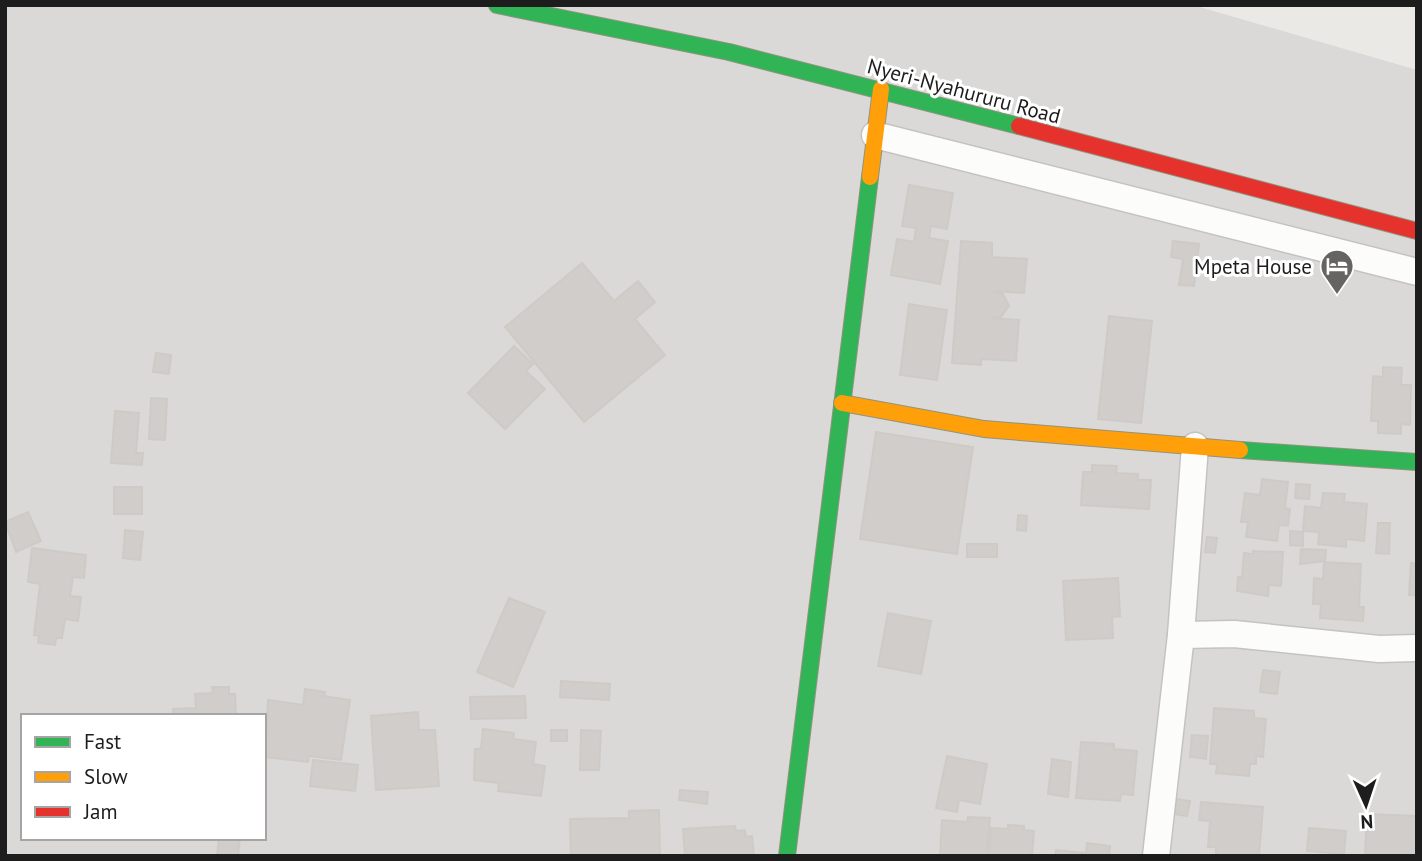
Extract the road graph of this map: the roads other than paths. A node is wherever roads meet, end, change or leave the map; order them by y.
1 (497, 5) edge
2 (881, 89) junction
3 (875, 135) junction
4 (1417, 230) edge
5 (1417, 272) edge
6 (842, 403) junction
7 (1195, 446) junction
8 (1417, 462) edge
9 (1181, 635) junction
10 (1417, 648) edge
11 (787, 856) edge
12 (1156, 856) edge

1 - 2 street, Nyeri-Nyahururu Road
2 - 3 street
2 - 4 street, Nyeri-Nyahururu Road
3 - 5 street
3 - 6 street
6 - 7 street
6 - 11 street
7 - 8 street
7 - 9 street
9 - 10 street
9 - 12 street

